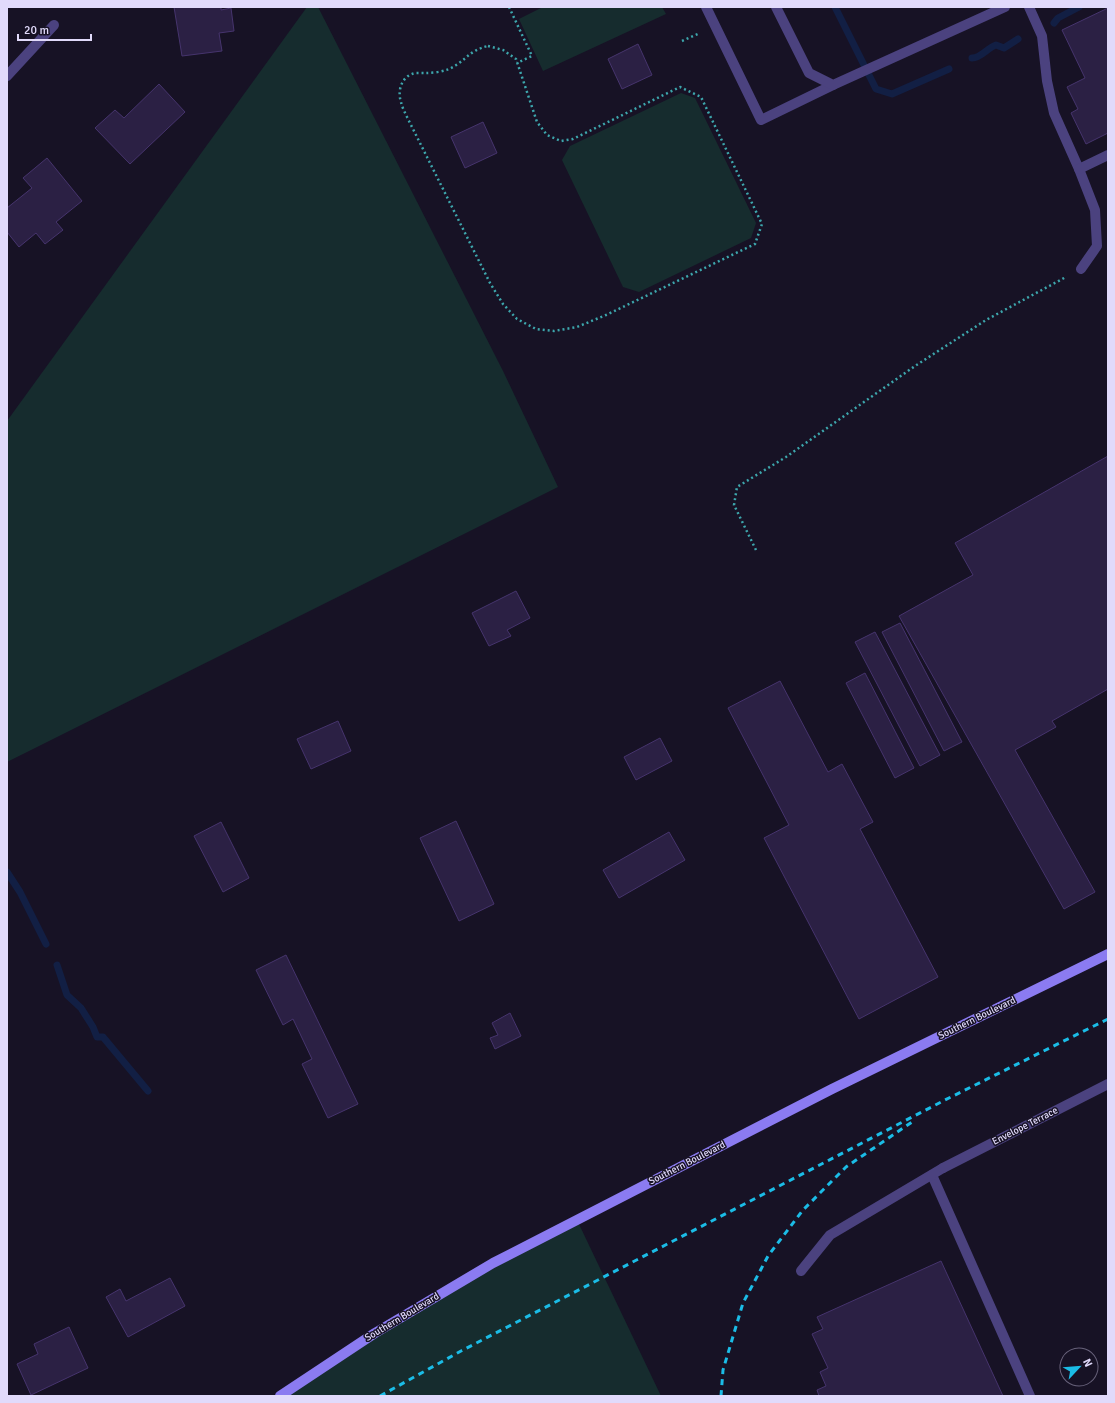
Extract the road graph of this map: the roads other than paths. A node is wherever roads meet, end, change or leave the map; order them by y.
1 (706, 7) edge
2 (776, 7) edge
3 (1005, 7) edge
4 (1029, 7) edge
5 (54, 25) dead end
6 (7, 76) edge
7 (833, 85) junction
8 (1108, 155) edge
9 (1079, 169) junction
10 (1081, 269) road end
11 (1108, 954) edge
12 (1108, 1084) edge
13 (932, 1175) junction
14 (801, 1271) dead end
15 (280, 1396) edge
16 (1030, 1396) edge

1 - 7 street
2 - 7 street
3 - 7 street
4 - 9 street
5 - 6 street
8 - 9 street
9 - 10 street
11 - 15 street, Southern Boulevard
12 - 13 street, Envelope Terrace
13 - 14 street, Envelope Terrace
13 - 16 street

